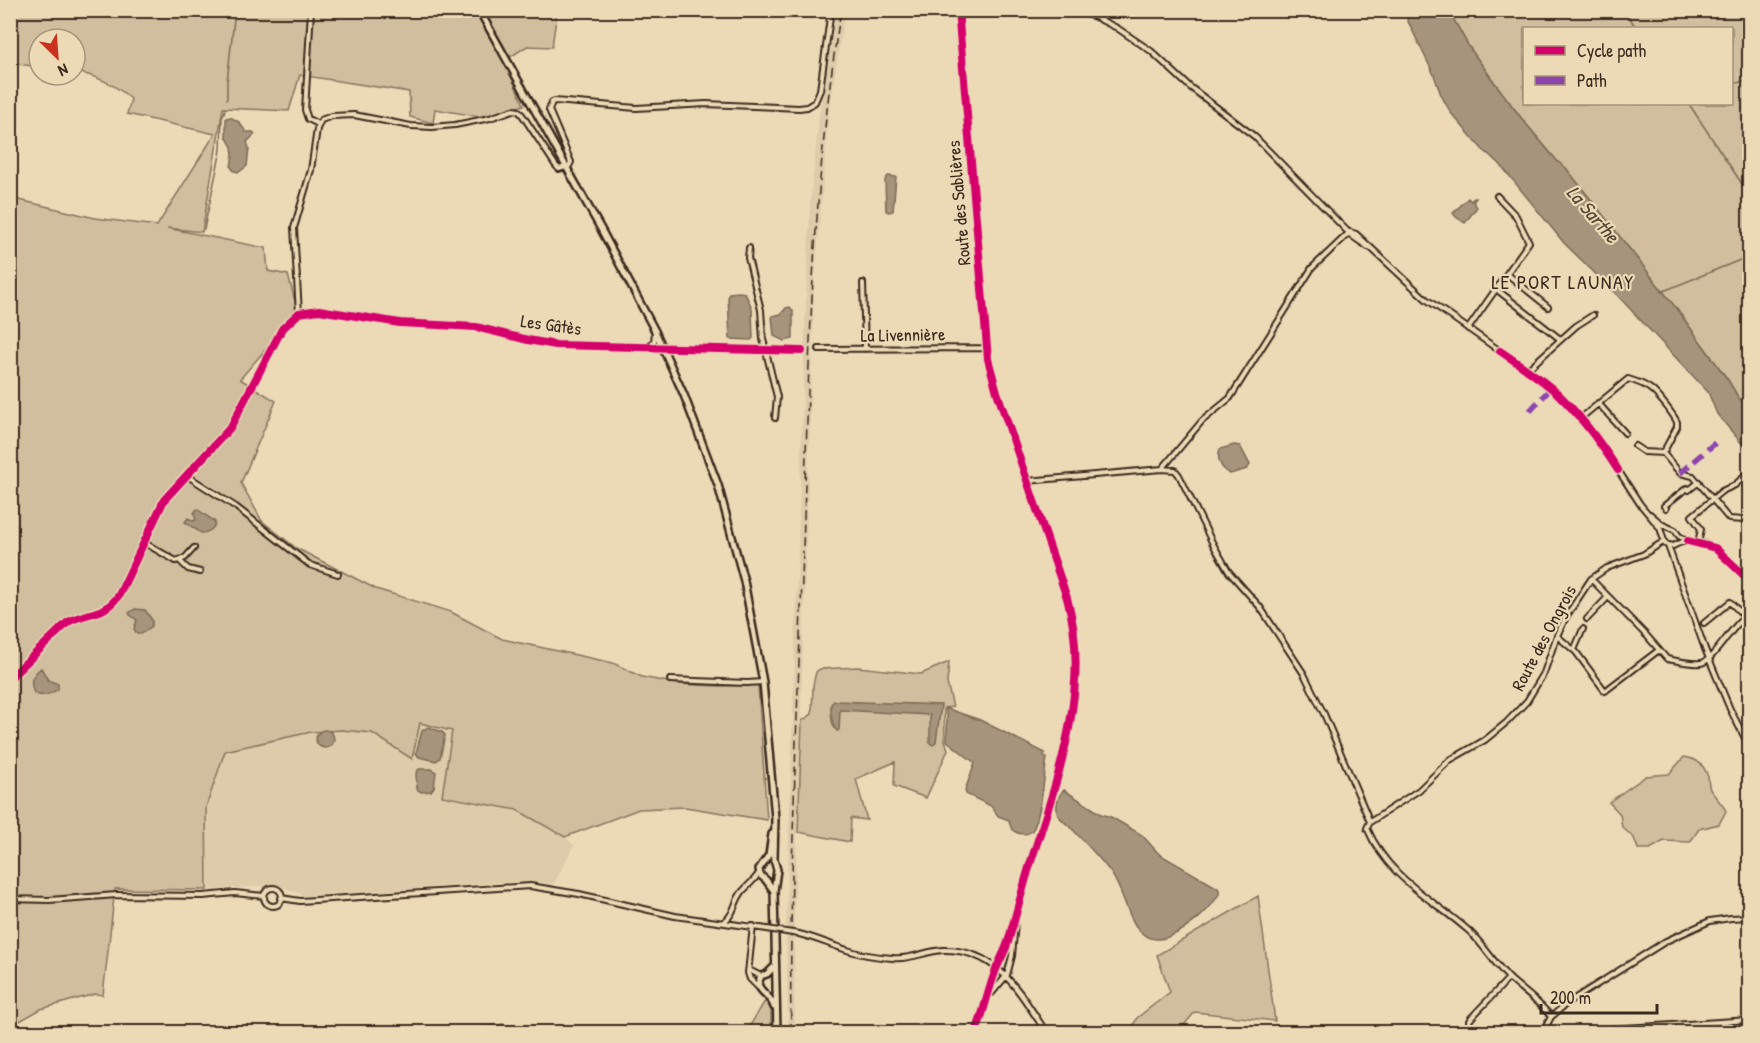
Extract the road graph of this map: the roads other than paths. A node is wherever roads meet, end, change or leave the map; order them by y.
1 (311, 10) edge
2 (479, 10) edge
3 (831, 10) edge
4 (958, 10) edge
5 (1075, 10) edge
6 (318, 124) junction
7 (567, 168) junction
8 (1497, 196) dead end
9 (1350, 232) junction
10 (749, 248) dead end
11 (1507, 274) junction
12 (863, 283) dead end
13 (1496, 289) junction
14 (1548, 307) dead end
15 (299, 313) junction
16 (1593, 315) dead end
17 (1468, 329) junction
18 (655, 331) junction
19 (1560, 339) junction
20 (647, 348) junction
21 (663, 348) junction
22 (987, 348) junction
23 (819, 349) dead end
24 (865, 349) junction
25 (767, 351) junction
26 (802, 351) dead end
27 (1527, 370) junction
28 (1598, 403) junction
29 (775, 418) dead end
30 (1581, 418) junction
31 (1625, 433) dead end
32 (1635, 446) dead end
33 (1663, 453) junction
34 (1172, 459) junction
35 (1162, 469) junction
36 (1175, 470) junction
37 (1749, 471) edge
38 (186, 475) junction
39 (1027, 481) junction
40 (1699, 482) junction
41 (1713, 499) junction
42 (1666, 508) dead end
43 (1644, 509) junction
44 (1749, 525) edge
45 (1670, 529) junction
46 (1663, 534) junction
47 (1679, 536) junction
48 (1688, 541) junction
49 (143, 542) junction
50 (1663, 542) junction
51 (1678, 542) junction
52 (1698, 543) junction
53 (1674, 545) junction
54 (1668, 546) junction
55 (194, 548) dead end
56 (1672, 555) junction
57 (180, 561) junction
58 (200, 572) dead end
59 (338, 574) dead end
60 (1591, 579) junction
61 (1749, 583) edge
62 (1608, 597) junction
63 (1749, 612) edge
64 (1744, 616) junction
65 (1587, 620) dead end
66 (1704, 623) dead end
67 (1583, 629) dead end
68 (1557, 636) junction
69 (1659, 650) junction
70 (1574, 651) junction
71 (1710, 660) junction
72 (10, 678) edge
73 (670, 680) dead end
74 (763, 682) junction
75 (1749, 748) edge
76 (773, 802) junction
77 (1370, 822) junction
78 (764, 862) junction
79 (775, 865) junction
80 (759, 873) junction
81 (776, 876) junction
82 (765, 879) junction
83 (754, 880) junction
84 (774, 891) junction
85 (264, 896) junction
86 (281, 898) junction
87 (10, 899) edge
88 (733, 915) junction
89 (1749, 917) edge
90 (1015, 919) junction
91 (724, 922) junction
92 (743, 924) junction
93 (753, 926) junction
94 (775, 966) junction
95 (997, 967) junction
96 (749, 970) junction
97 (1005, 974) junction
98 (764, 975) junction
99 (1509, 978) junction
100 (776, 984) junction
101 (758, 987) junction
102 (765, 992) junction
103 (989, 996) junction
104 (1551, 1017) junction
105 (1749, 1020) edge
106 (1544, 1030) junction
107 (776, 1032) edge
108 (976, 1032) edge
109 (1046, 1032) edge
110 (1470, 1032) edge
111 (1534, 1032) edge
112 (1550, 1032) edge
113 (1563, 1032) edge

1 - 6 street
2 - 7 main road
3 - 7 street
4 - 22 street, Route des Sablières
5 - 9 street
6 - 7 street
6 - 15 street
7 - 18 main road
8 - 11 street
9 - 17 street
9 - 34 street
10 - 25 street
11 - 13 street
11 - 14 street
12 - 24 street
13 - 17 street
13 - 19 street
15 - 20 street, Les Gâtès
15 - 38 street
16 - 19 street
17 - 27 street
18 - 20 street
18 - 21 main road
19 - 27 street
20 - 21 street, Les Gâtès
21 - 25 street, Les Gâtès
21 - 74 main road
22 - 24 street, La Livennière
22 - 39 street, Route des Sablières
23 - 24 street, La Livennière
25 - 26 street, Les Gâtès
25 - 29 street
27 - 30 street
28 - 30 street
28 - 31 street
28 - 33 street
30 - 43 street
32 - 33 street
33 - 40 street
34 - 35 street
34 - 36 street
35 - 36 street
35 - 39 street
36 - 77 street
37 - 41 street
38 - 49 street
38 - 59 street
39 - 90 street, Route des Sablières
40 - 41 street
40 - 42 street
41 - 44 street
41 - 52 street
43 - 45 street
43 - 46 street
45 - 46 street
45 - 47 street
46 - 50 street
47 - 48 street
47 - 51 street
48 - 51 street
48 - 52 street
49 - 57 street
49 - 72 street
50 - 54 street
50 - 60 street, Route des Ongrois
51 - 53 street
52 - 61 street
53 - 54 street
53 - 56 street
54 - 56 street
55 - 57 street
56 - 71 street
57 - 58 street
60 - 62 street
60 - 68 street, Route des Ongrois
62 - 65 street
62 - 69 street
63 - 64 street
64 - 66 street
64 - 71 street
67 - 70 street
68 - 70 street
68 - 77 street, Route des Ongrois
69 - 70 street
69 - 71 street
71 - 75 street
73 - 74 street
74 - 76 main road
76 - 78 main road
76 - 79 main road
77 - 99 street
78 - 79 main road
78 - 80 main road
79 - 81 main road
80 - 82 main road
80 - 83 street
81 - 82 main road
81 - 84 main road
82 - 83 street
82 - 84 main road
83 - 88 street
84 - 94 main road
85 - 86 street
85 - 86 street
85 - 87 street
86 - 91 street
88 - 91 street
88 - 92 street
89 - 104 street
90 - 95 street
90 - 97 street
91 - 92 street
92 - 93 street
93 - 95 street, bridge
93 - 96 street
94 - 98 main road
94 - 100 main road
95 - 97 street
95 - 103 street
96 - 98 street
96 - 101 street
97 - 103 street
97 - 109 street
98 - 100 main road
98 - 101 main road
99 - 104 street
99 - 110 street
100 - 102 main road
100 - 107 main road
101 - 102 main road
102 - 107 main road
103 - 108 street
104 - 106 street
105 - 113 street
106 - 111 street
106 - 112 street

